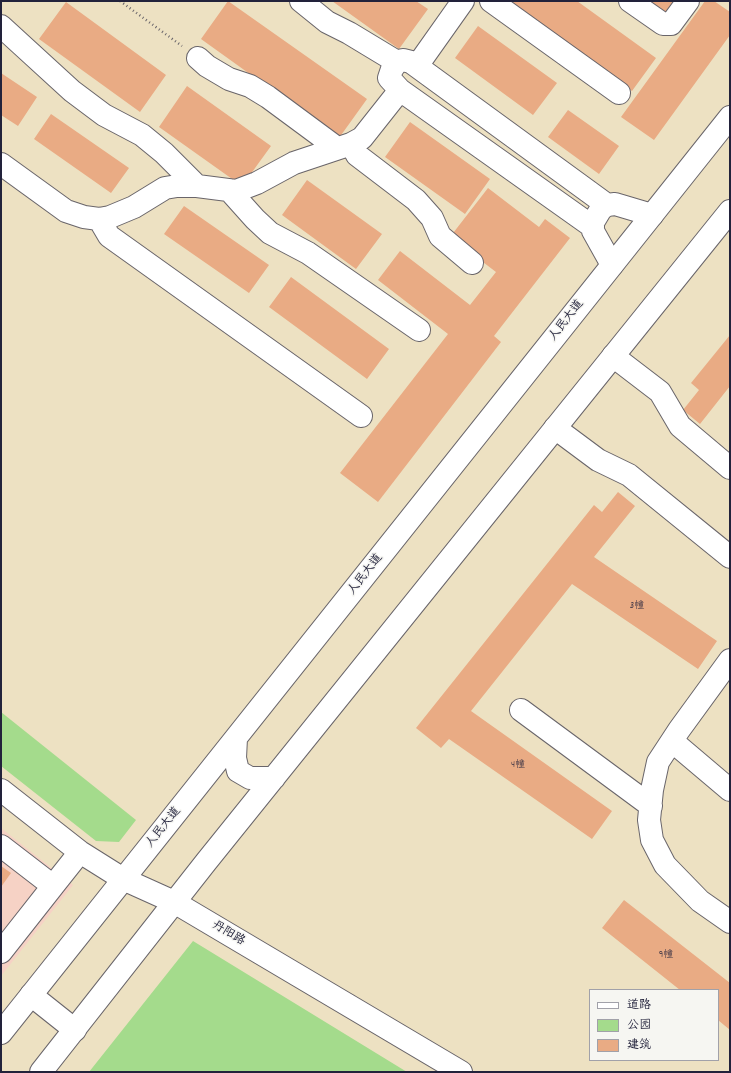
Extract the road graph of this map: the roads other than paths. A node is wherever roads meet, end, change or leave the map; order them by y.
1 (300, 1) edge
2 (463, 1) edge
3 (491, 1) edge
4 (630, 1) edge
5 (688, 1) edge
6 (1, 26) edge
7 (198, 58) road end
8 (407, 64) junction
9 (400, 90) junction
10 (619, 93) dead end
11 (730, 117) edge
12 (344, 146) junction
13 (1, 164) edge
14 (197, 186) junction
15 (229, 190) junction
16 (607, 205) junction
17 (730, 211) edge
18 (652, 215) junction
19 (99, 219) junction
20 (593, 227) junction
21 (472, 263) dead end
22 (612, 266) junction
23 (419, 330) dead end
24 (614, 356) junction
25 (361, 416) dead end
26 (555, 428) junction
27 (730, 468) edge
28 (730, 557) edge
29 (730, 660) edge
30 (521, 710) dead end
31 (236, 738) junction
32 (672, 741) junction
33 (274, 778) junction
34 (1, 790) edge
35 (730, 790) edge
36 (651, 806) junction
37 (1, 846) edge
38 (80, 852) junction
39 (123, 880) junction
40 (53, 886) junction
41 (174, 902) junction
42 (730, 922) edge
43 (1, 952) edge
44 (31, 995) junction
45 (4, 1022) edge
46 (75, 1030) junction
47 (41, 1072) edge
48 (461, 1072) edge

1 - 8 main road
2 - 8 main road
3 - 10 main road
4 - 5 main road
6 - 14 main road
7 - 12 main road
8 - 9 main road
8 - 16 main road
9 - 12 main road
9 - 20 main road
11 - 18 main road, 人民大道
12 - 15 main road
12 - 21 main road
13 - 19 main road
14 - 15 main road
14 - 19 main road
15 - 23 main road
16 - 18 main road
16 - 20 main road
17 - 24 main road
18 - 22 main road, 人民大道
19 - 25 main road
20 - 22 main road
22 - 31 main road, 人民大道
24 - 26 main road
24 - 27 main road
26 - 28 main road
26 - 33 main road
29 - 32 main road
30 - 36 main road
31 - 33 main road
31 - 39 main road, 人民大道
32 - 35 main road
32 - 36 main road
33 - 41 main road
34 - 38 main road, 丹阳路
36 - 42 main road
37 - 40 main road
38 - 39 main road, 丹阳路
38 - 40 main road
39 - 41 main road, 丹阳路
39 - 44 main road, 人民大道
40 - 43 main road
41 - 46 main road
41 - 48 main road, 丹阳路
44 - 45 main road, 人民大道
44 - 46 main road
46 - 47 main road

